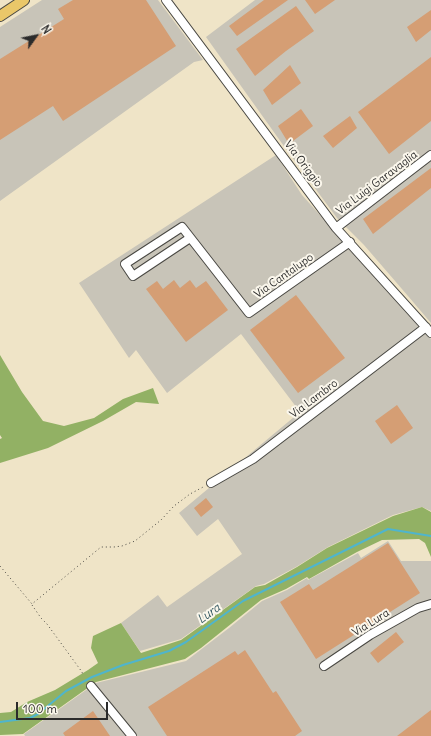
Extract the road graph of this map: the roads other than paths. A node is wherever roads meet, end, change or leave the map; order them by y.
1 (24, 0) edge
2 (166, 0) edge
3 (0, 16) edge
4 (431, 155) edge
5 (336, 228) junction
6 (190, 238) junction
7 (350, 242) junction
8 (428, 330) edge
9 (211, 483) road end
10 (431, 604) edge
11 (324, 666) dead end
12 (91, 686) dead end
13 (132, 736) edge

1 - 3 main road
2 - 5 street, Via Origgio
4 - 5 street, Via Luigi Garavaglia
5 - 7 street, Via Origgio
6 - 6 street, Via Cantalupo
6 - 7 street, Via Cantalupo
7 - 8 street, Via Origgio
8 - 9 street, Via Lambro
10 - 11 street, Via Lura
12 - 13 street

